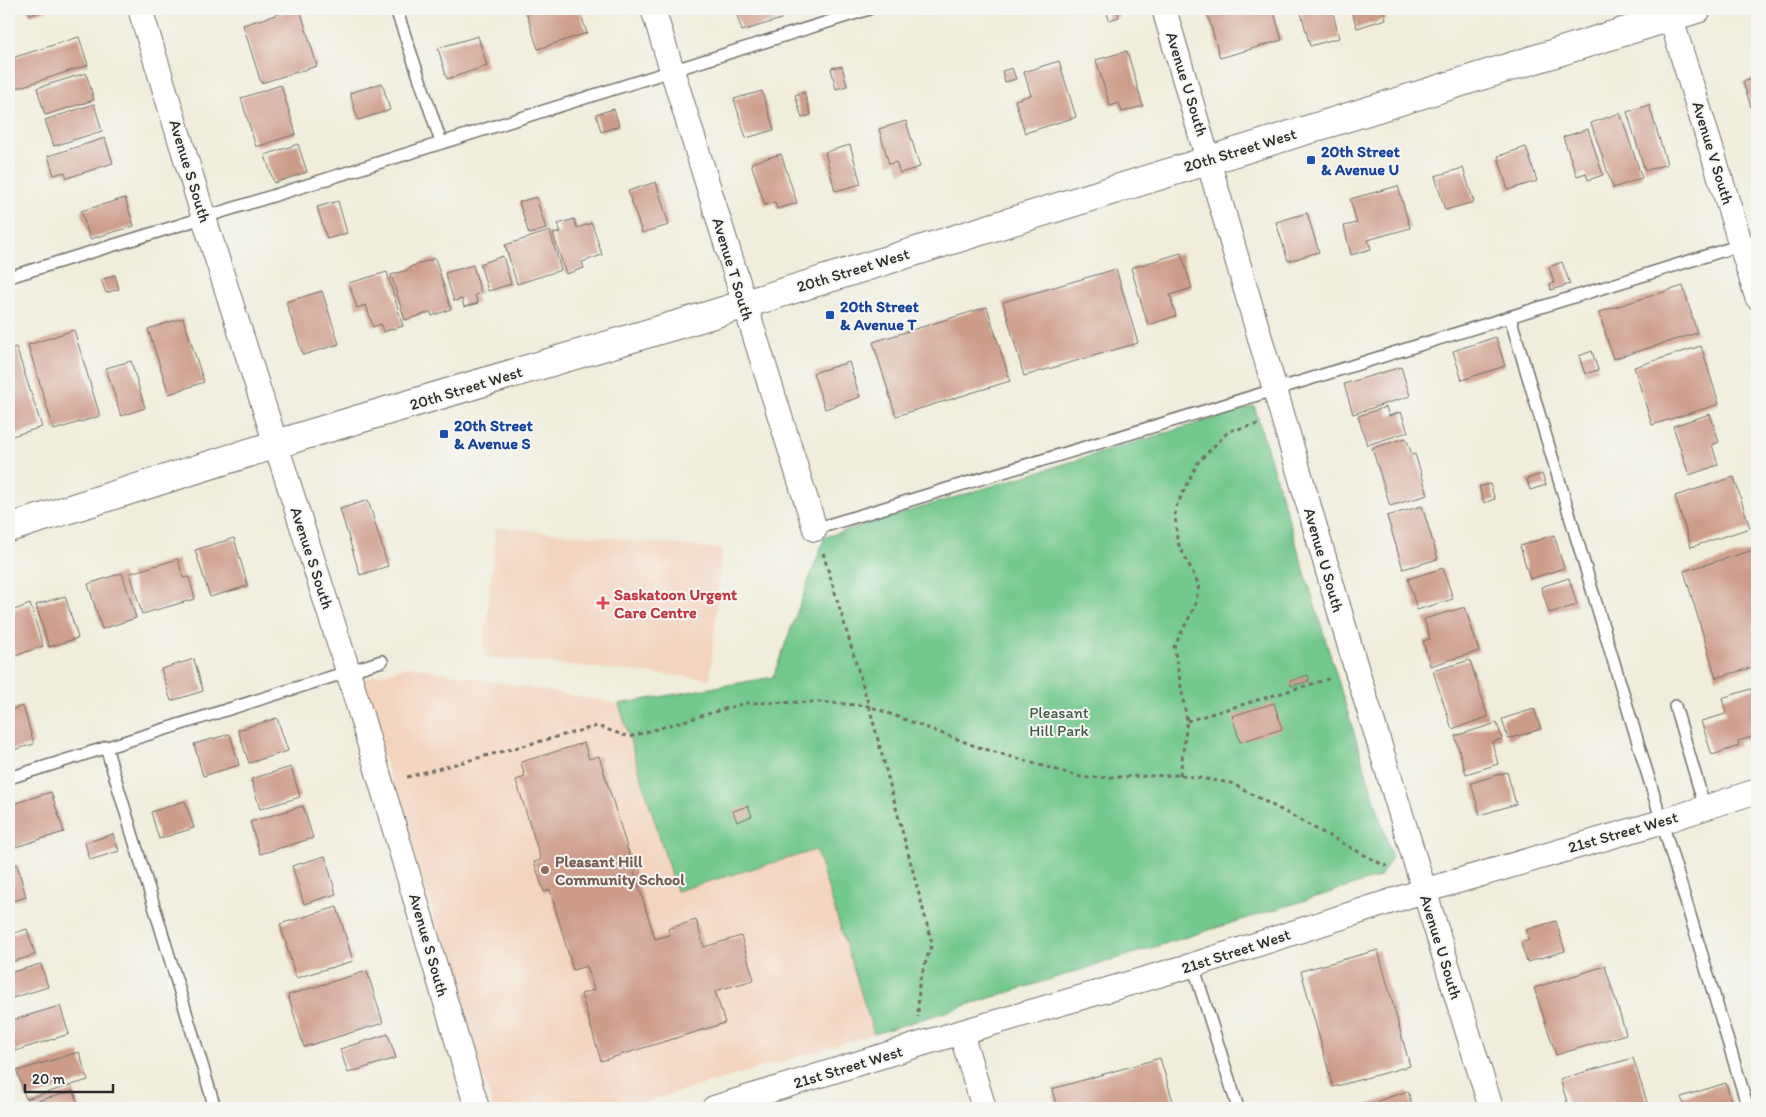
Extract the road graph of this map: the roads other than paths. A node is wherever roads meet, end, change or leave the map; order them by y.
1 (140, 9) edge
2 (396, 9) edge
3 (653, 9) edge
4 (869, 9) edge
5 (1164, 9) edge
6 (1697, 9) edge
7 (1669, 13) edge
8 (672, 70) junction
9 (441, 142) junction
10 (1209, 160) junction
11 (204, 218) junction
12 (1749, 242) edge
13 (9, 276) edge
14 (1757, 297) edge
15 (744, 304) junction
16 (1510, 317) junction
17 (1265, 393) junction
18 (276, 444) junction
19 (9, 528) edge
20 (815, 528) joint
21 (382, 661) dead end
22 (348, 671) junction
23 (1675, 706) dead end
24 (106, 748) junction
25 (9, 778) edge
26 (1757, 791) edge
27 (1705, 808) junction
28 (1661, 822) junction
29 (1423, 891) junction
30 (1193, 965) junction
31 (961, 1033) junction
32 (724, 1107) edge
33 (215, 1108) edge
34 (477, 1108) edge
35 (984, 1108) edge
36 (1238, 1108) edge
37 (1491, 1108) edge
38 (1748, 1108) edge

1 - 11 street, Avenue S South
2 - 9 lane
3 - 8 street, Avenue T South
4 - 8 lane
5 - 10 street, Avenue U South
6 - 7 main road, 20th Street West
7 - 10 main road, 20th Street West
7 - 12 street, Avenue V South
8 - 9 lane
8 - 15 street, Avenue T South
9 - 11 lane
10 - 15 main road, 20th Street West
10 - 17 street, Avenue U South
11 - 13 lane
11 - 18 street, Avenue S South
12 - 14 street, Avenue V South
12 - 16 lane
15 - 18 main road, 20th Street West
15 - 20 street, Avenue T South
16 - 17 lane
16 - 28 lane
17 - 20 lane
17 - 29 street, Avenue U South
18 - 19 main road, 20th Street West
18 - 22 street, Avenue S South
21 - 22 lane
22 - 24 lane
22 - 34 street, Avenue S South
23 - 27 lane
24 - 25 lane
24 - 33 lane
26 - 27 street, 21st Street West
27 - 28 street, 21st Street West
28 - 29 street, 21st Street West
28 - 38 lane
29 - 30 street, 21st Street West
29 - 37 street, Avenue U South
30 - 31 street, 21st Street West
30 - 36 lane
31 - 32 street, 21st Street West
31 - 35 street

